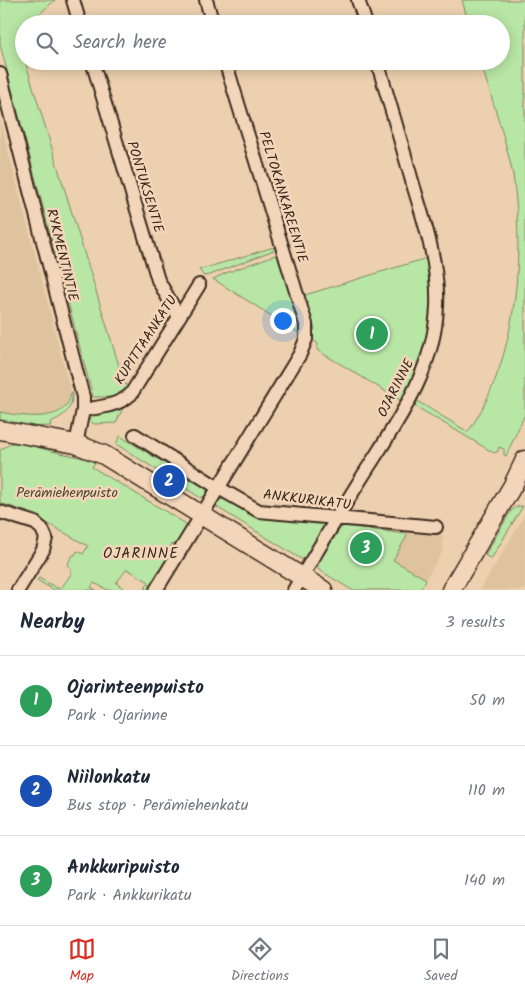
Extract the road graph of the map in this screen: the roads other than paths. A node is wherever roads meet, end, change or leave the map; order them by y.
1 (73, 0) edge
2 (206, 0) edge
3 (358, 0) edge
4 (77, 15) edge
5 (210, 15) edge
6 (363, 15) edge
7 (95, 70) edge
8 (228, 70) edge
9 (380, 70) edge
10 (0, 74) edge
11 (199, 285) dead end
12 (179, 317) junction
13 (83, 410) junction
14 (1, 432) edge
15 (135, 435) dead end
16 (76, 444) junction
17 (525, 460) edge
18 (218, 487) junction
19 (0, 512) edge
20 (202, 516) junction
21 (337, 519) junction
22 (436, 527) dead end
23 (298, 584) edge
24 (18, 590) edge
25 (156, 590) edge
26 (323, 590) edge
27 (451, 590) edge

1 - 4 street
2 - 5 street
3 - 6 street
7 - 12 street, PONTUKSENTIE
8 - 18 street, PELTOKANKAREENTIE
9 - 21 street, OJARINNE
10 - 13 street, RYKMENTINTIE
11 - 12 street, KUPITTAANKATU
12 - 13 street, KUPITTAANKATU
13 - 16 street, RYKMENTINTIE
14 - 16 street
15 - 18 street, ANKKURIKATU
16 - 20 street
17 - 27 street
18 - 20 street
18 - 21 street, ANKKURIKATU
19 - 24 street
20 - 23 street
20 - 25 street
21 - 22 street, ANKKURIKATU
21 - 23 street, OJARINNE
23 - 26 street

